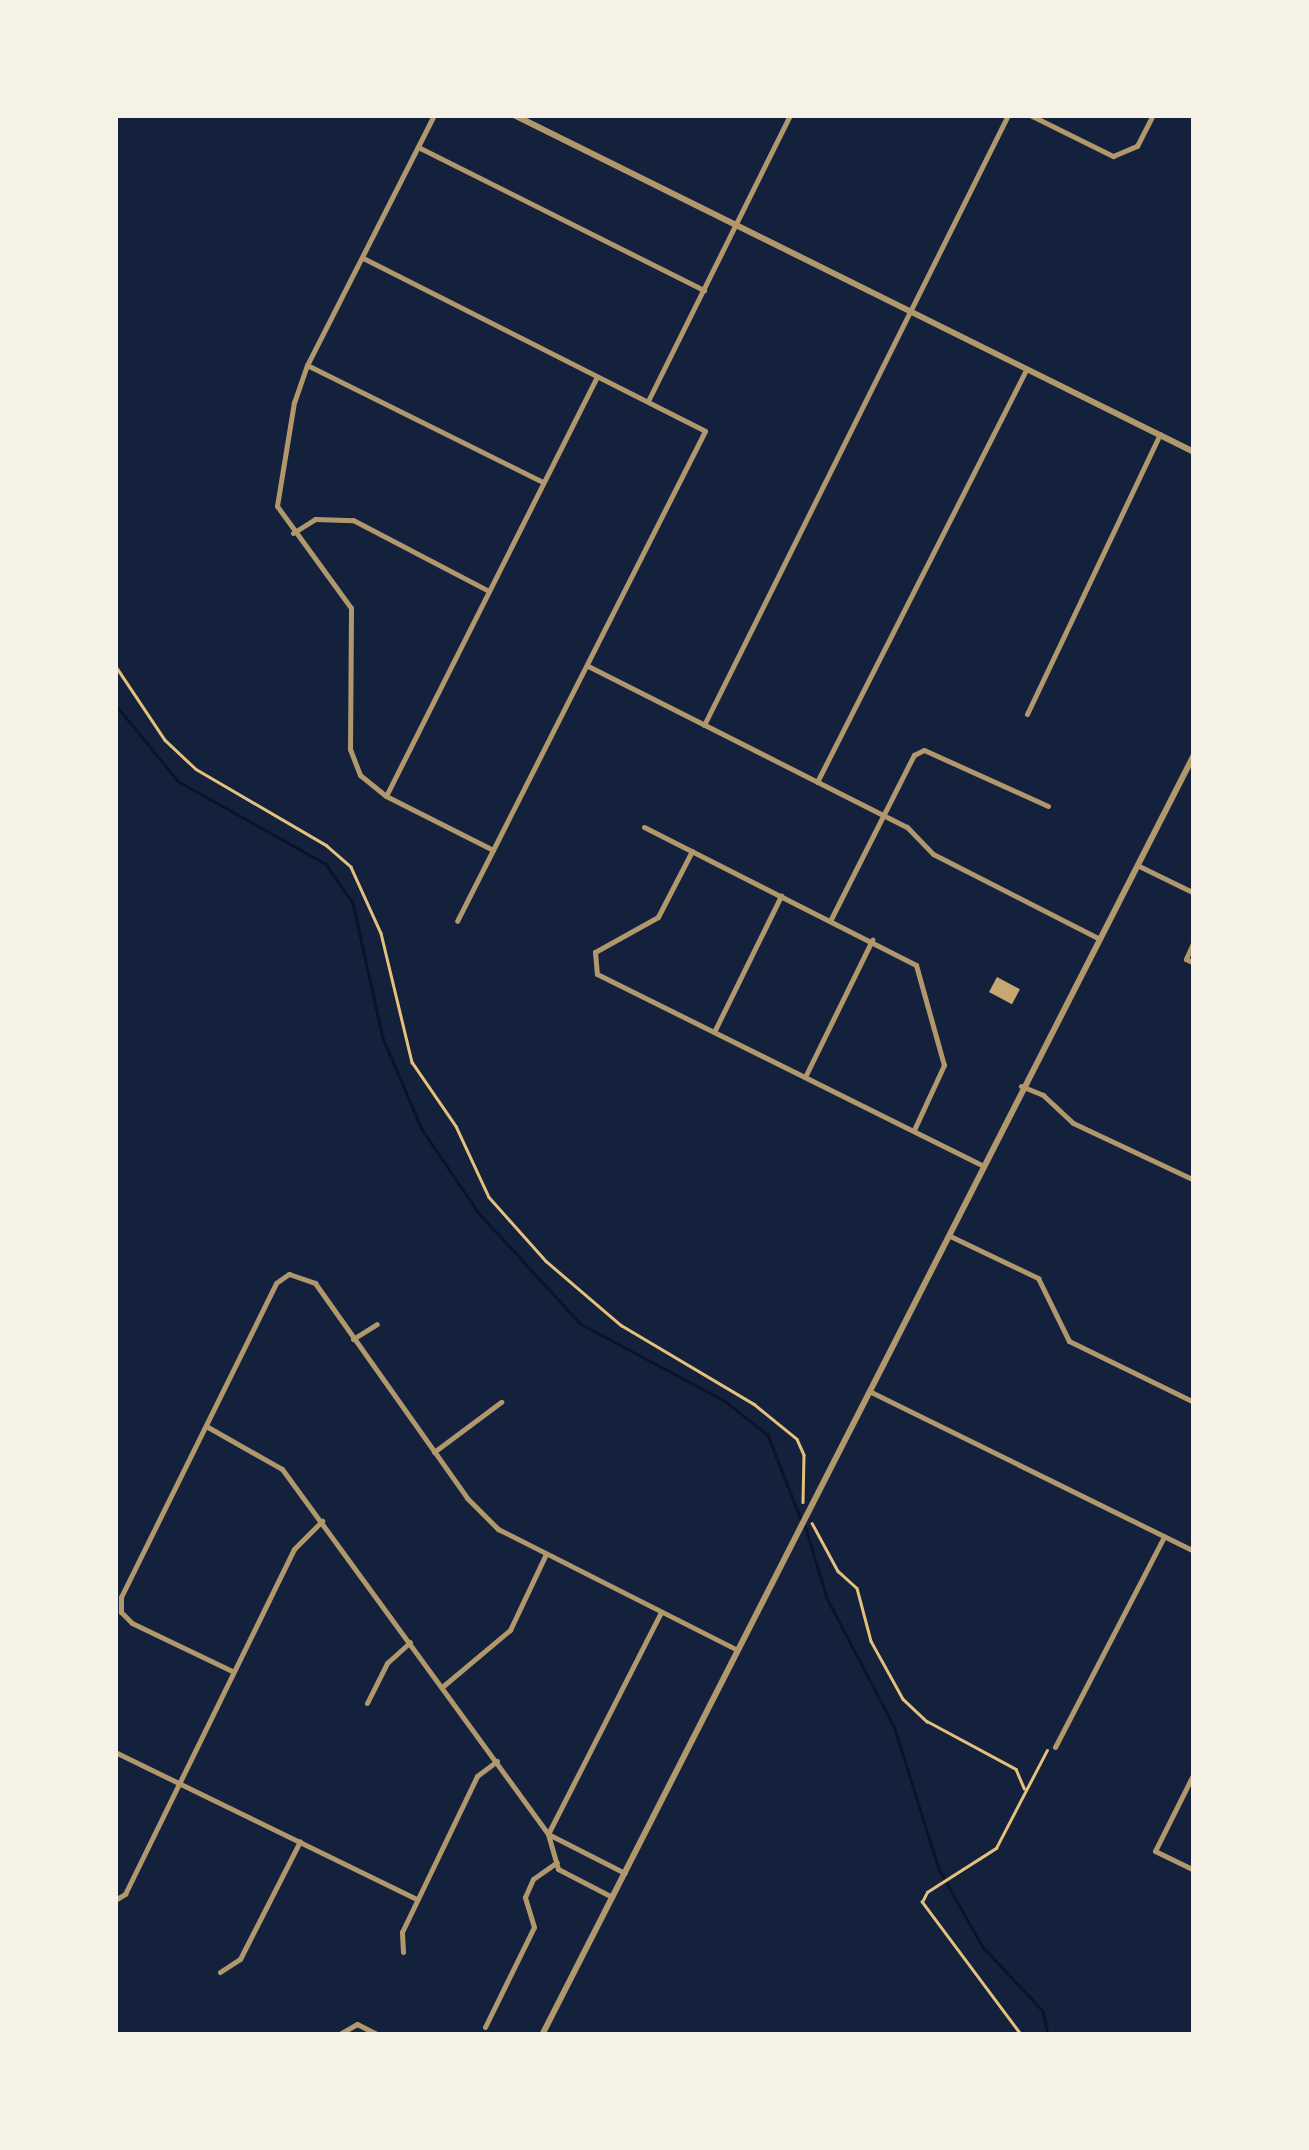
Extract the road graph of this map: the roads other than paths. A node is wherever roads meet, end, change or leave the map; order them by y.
1 (434, 115) edge
2 (514, 115) edge
3 (790, 115) edge
4 (1008, 115) edge
5 (1030, 115) edge
6 (1152, 115) edge
7 (418, 147) junction
8 (733, 226) junction
9 (363, 258) junction
10 (704, 290) junction
11 (912, 310) junction
12 (308, 365) junction
13 (1027, 369) junction
14 (596, 377) junction
15 (648, 401) junction
16 (1160, 434) junction
17 (1194, 452) edge
18 (544, 482) junction
19 (293, 533) junction
20 (489, 591) junction
21 (588, 666) junction
22 (1027, 714) dead end
23 (704, 725) junction
24 (1194, 755) edge
25 (817, 782) junction
26 (386, 796) junction
27 (1048, 806) dead end
28 (883, 816) junction
29 (644, 827) dead end
30 (493, 850) junction
31 (692, 851) junction
32 (1139, 866) junction
33 (1194, 893) edge
34 (781, 896) junction
35 (457, 920) dead end
36 (831, 920) junction
37 (1098, 938) junction
38 (872, 940) junction
39 (1194, 941) edge
40 (1194, 963) edge
41 (714, 1032) junction
42 (805, 1077) junction
43 (1021, 1086) junction
44 (914, 1130) junction
45 (982, 1165) junction
46 (1194, 1180) edge
47 (947, 1235) junction
48 (378, 1324) dead end
49 (353, 1339) junction
50 (868, 1390) junction
51 (501, 1402) dead end
52 (1194, 1402) edge
53 (206, 1426) junction
54 (434, 1452) junction
55 (322, 1521) junction
56 (1164, 1536) junction
57 (1194, 1551) edge
58 (545, 1556) junction
59 (661, 1612) junction
60 (410, 1642) junction
61 (736, 1650) junction
62 (232, 1672) junction
63 (442, 1687) junction
64 (367, 1703) dead end
65 (1056, 1747) road end
66 (115, 1752) edge
67 (497, 1761) junction
68 (1194, 1773) edge
69 (180, 1783) junction
70 (548, 1834) junction
71 (300, 1840) junction
72 (556, 1862) junction
73 (1194, 1870) edge
74 (625, 1874) junction
75 (614, 1898) junction
76 (417, 1899) junction
77 (115, 1900) edge
78 (402, 1952) dead end
79 (220, 1972) dead end
80 (485, 2027) dead end
81 (338, 2035) edge
82 (379, 2035) edge
83 (542, 2035) edge

1 - 7 street
2 - 8 street
3 - 8 street
4 - 11 street
5 - 6 street
7 - 9 street
7 - 10 street
8 - 10 street
8 - 11 street
9 - 12 street
9 - 14 street
10 - 15 street
11 - 13 street
11 - 23 street
12 - 18 street
12 - 19 street
13 - 16 street
13 - 25 street
14 - 15 street
14 - 18 street
15 - 21 street
16 - 17 street
16 - 22 street
18 - 20 street
19 - 20 street
19 - 26 street
20 - 26 street
21 - 23 street
21 - 30 street
23 - 25 street
24 - 32 street
25 - 28 street
26 - 30 street
27 - 28 street
28 - 36 street
28 - 37 street
29 - 31 street
30 - 35 street
31 - 34 street
31 - 41 street
32 - 33 street
32 - 37 street
34 - 36 street
34 - 41 street
36 - 38 street
37 - 43 street
38 - 42 street
38 - 44 street
39 - 40 street
41 - 42 street
42 - 44 street
43 - 45 street
43 - 46 street
44 - 45 street
45 - 47 street
47 - 50 street
47 - 52 street
48 - 49 street
49 - 53 street
49 - 54 street
50 - 56 street
50 - 61 street
51 - 54 street
53 - 55 street
53 - 62 street
54 - 58 street
55 - 60 street
55 - 62 street
56 - 57 street
56 - 65 street
58 - 59 street
58 - 63 street
59 - 61 street
59 - 70 street
60 - 63 street
60 - 64 street
61 - 74 street
62 - 69 street
63 - 67 street
66 - 69 street
67 - 70 street
67 - 76 street
68 - 73 street
69 - 71 street
69 - 77 street
70 - 72 street
70 - 74 street
71 - 76 street
71 - 79 street
72 - 75 street
72 - 80 street
74 - 75 street
75 - 83 street
76 - 78 street
81 - 82 street

